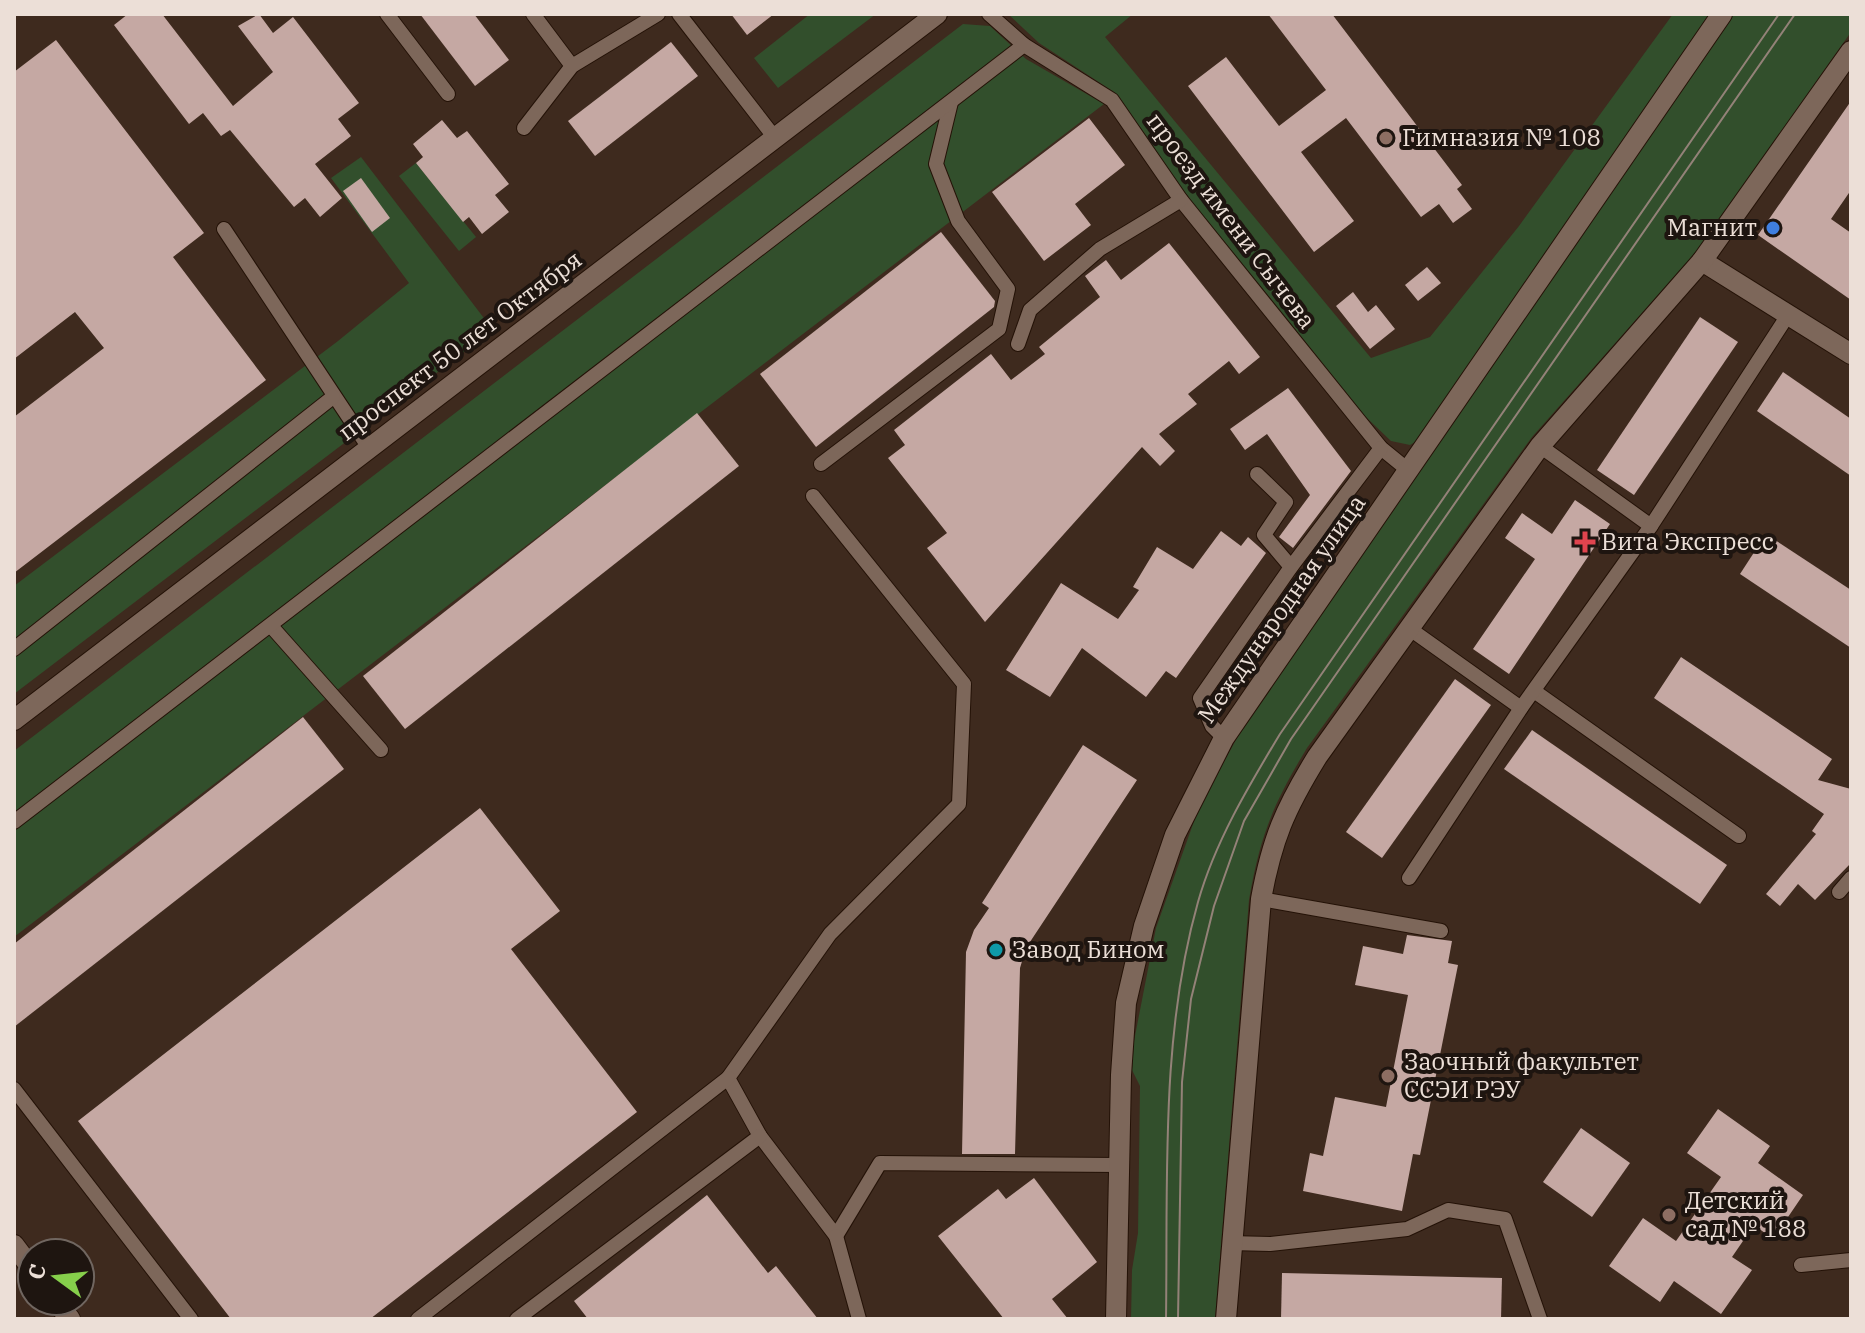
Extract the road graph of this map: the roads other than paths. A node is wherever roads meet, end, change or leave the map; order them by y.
1 (387, 14) edge
2 (533, 14) edge
3 (658, 14) edge
4 (679, 14) edge
5 (937, 14) edge
6 (989, 14) edge
7 (1722, 14) edge
8 (1024, 45) junction
9 (1851, 51) edge
10 (572, 66) junction
11 (448, 94) dead end
12 (951, 102) junction
13 (524, 128) dead end
14 (775, 138) junction
15 (1181, 200) junction
16 (224, 229) dead end
17 (1702, 261) junction
18 (1788, 315) junction
19 (1018, 344) dead end
20 (1851, 354) edge
21 (333, 397) junction
22 (1540, 446) junction
23 (369, 448) junction
24 (1381, 448) junction
25 (821, 464) dead end
26 (1408, 470) junction
27 (1257, 474) dead end
28 (813, 496) dead end
29 (1651, 526) junction
30 (1291, 567) junction
31 (271, 626) junction
32 (1410, 629) junction
33 (14, 649) edge
34 (1534, 691) junction
35 (1521, 708) junction
36 (14, 720) edge
37 (1224, 738) junction
38 (381, 750) dead end
39 (14, 822) edge
40 (1739, 836) dead end
41 (1409, 878) dead end
42 (1851, 878) edge
43 (1839, 892) dead end
44 (1261, 899) junction
45 (1441, 931) dead end
46 (728, 1078) junction
47 (14, 1089) edge
48 (760, 1136) junction
49 (1119, 1165) junction
50 (836, 1236) junction
51 (1230, 1243) junction
52 (1851, 1260) edge
53 (1801, 1265) dead end
54 (191, 1319) edge
55 (418, 1319) edge
56 (517, 1319) edge
57 (859, 1319) edge
58 (1116, 1319) edge
59 (1226, 1319) edge
60 (1540, 1319) edge

1 - 11 lane
2 - 10 lane
3 - 10 lane
4 - 14 lane
5 - 14 street, проспект 50 лет Октября
6 - 8 lane, проезд имени Сычева
7 - 26 street, Международная улица
8 - 12 lane
8 - 15 lane, проезд имени Сычева
9 - 17 street
10 - 13 lane
12 - 25 lane
12 - 31 lane
14 - 23 street, проспект 50 лет Октября
15 - 19 lane
15 - 24 lane, проезд имени Сычева
16 - 21 lane
17 - 18 street
17 - 22 street
18 - 20 street
18 - 29 lane
21 - 23 lane
21 - 33 lane
22 - 29 lane
22 - 32 street
23 - 36 street, проспект 50 лет Октября
24 - 26 lane, проезд имени Сычева
24 - 30 lane
26 - 37 street, Международная улица
27 - 30 lane
28 - 46 lane
29 - 34 lane
30 - 37 lane
31 - 38 lane
31 - 39 lane
32 - 35 lane
32 - 44 street
34 - 35 lane
34 - 40 lane
35 - 41 lane
37 - 49 street, Международная улица
42 - 43 lane
44 - 45 lane
44 - 51 street
46 - 48 lane
46 - 55 lane
47 - 54 lane
48 - 50 lane
48 - 56 lane
49 - 50 lane
49 - 58 street, Международная улица
50 - 57 lane
51 - 59 street
51 - 60 lane
52 - 53 lane

